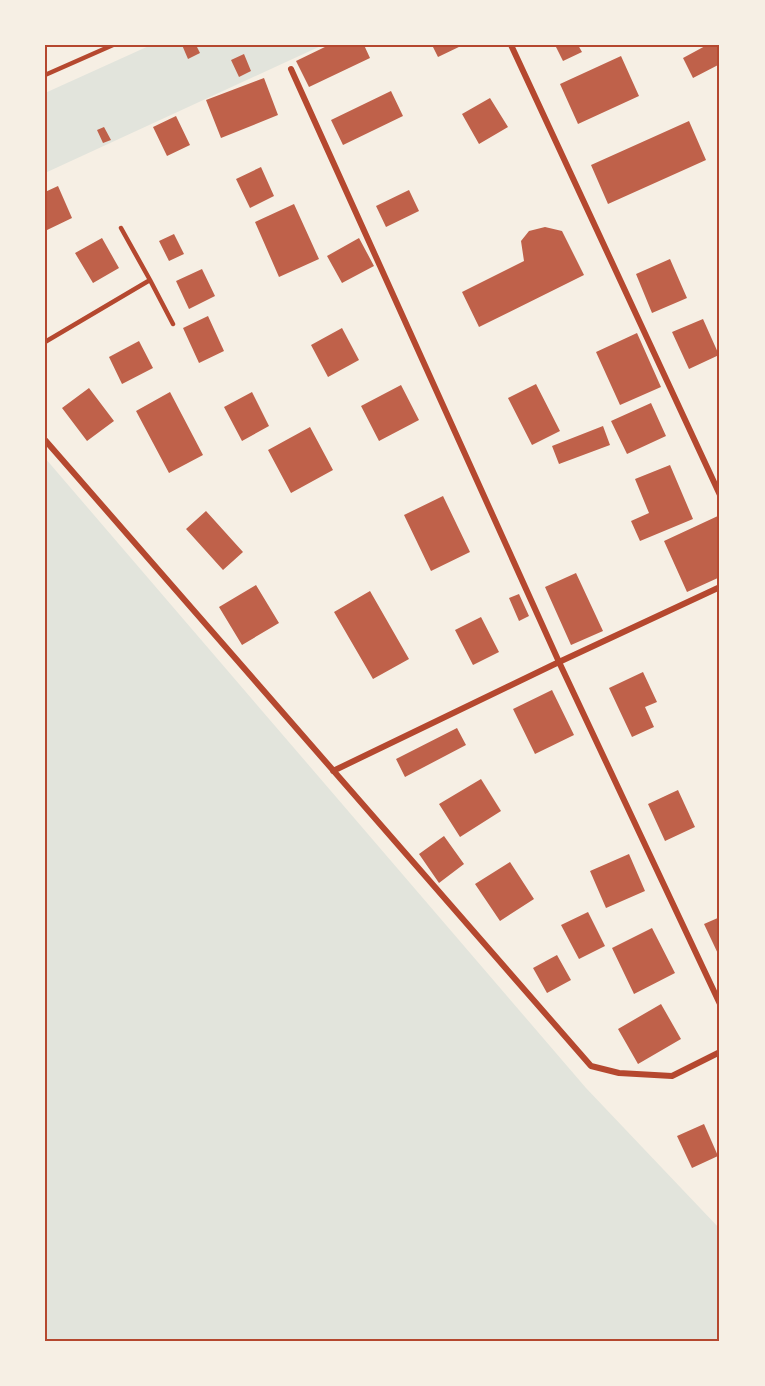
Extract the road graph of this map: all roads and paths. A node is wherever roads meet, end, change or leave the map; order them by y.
1 (113, 45) edge
2 (511, 45) edge
3 (291, 69) dead end
4 (45, 75) edge
5 (121, 228) dead end
6 (150, 280) junction
7 (173, 324) dead end
8 (45, 342) edge
9 (45, 440) edge
10 (720, 495) edge
11 (720, 587) edge
12 (559, 662) junction
13 (333, 771) junction
14 (720, 1004) edge
15 (720, 1052) edge

1 - 4 lane
2 - 10 street
3 - 12 street
5 - 6 lane
6 - 7 lane
6 - 8 lane
9 - 13 street
11 - 12 street
12 - 13 street
12 - 14 street
13 - 15 street

